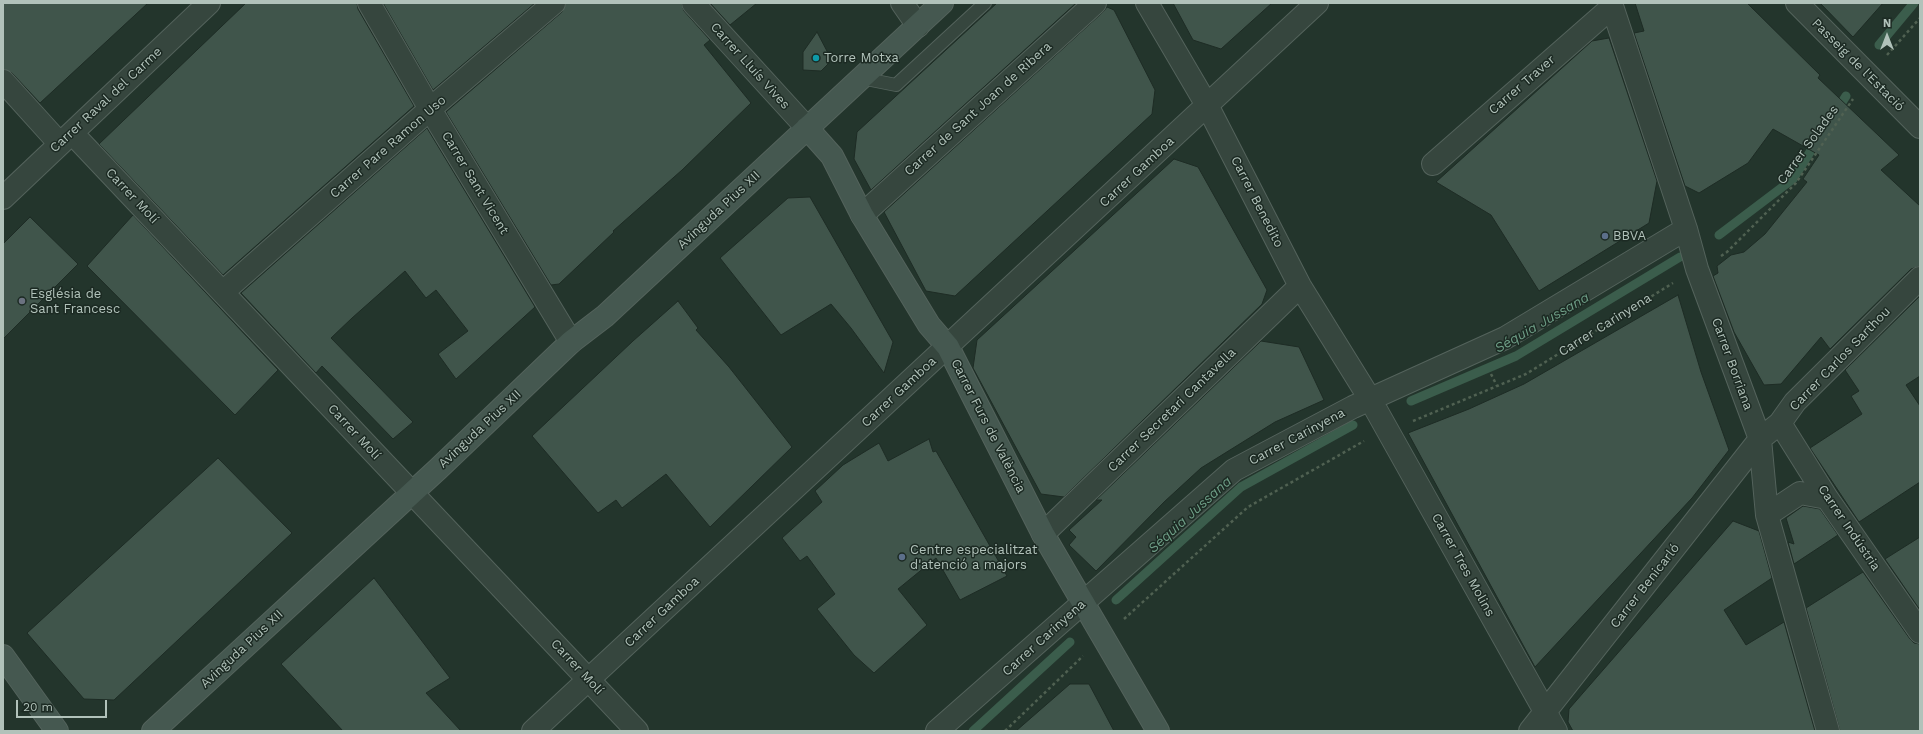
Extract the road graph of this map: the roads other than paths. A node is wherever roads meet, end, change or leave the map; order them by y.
1 (209, 3) edge
2 (369, 3) edge
3 (554, 3) edge
4 (693, 3) edge
5 (902, 3) edge
6 (942, 3) edge
7 (985, 3) edge
8 (1095, 3) edge
9 (1146, 3) edge
10 (1317, 3) edge
11 (1797, 3) edge
12 (1611, 5) edge
13 (918, 26) junction
14 (861, 78) junction
15 (3, 81) edge
16 (1208, 107) junction
17 (430, 109) junction
18 (1920, 127) edge
19 (807, 128) junction
20 (66, 138) junction
21 (1433, 164) dead end
22 (3, 198) edge
23 (862, 215) junction
24 (1686, 229) junction
25 (1920, 278) edge
26 (1300, 286) junction
27 (223, 292) junction
28 (571, 342) junction
29 (948, 347) junction
30 (1370, 399) junction
31 (1780, 423) junction
32 (1760, 439) junction
33 (412, 493) junction
34 (1827, 498) junction
35 (1767, 515) junction
36 (1043, 534) junction
37 (1084, 602) junction
38 (1920, 632) edge
39 (3, 656) edge
40 (588, 680) junction
41 (1551, 722) edge
42 (57, 731) edge
43 (153, 731) edge
44 (533, 731) edge
45 (637, 731) edge
46 (937, 731) edge
47 (1158, 731) edge
48 (1530, 731) edge
49 (1828, 731) edge

1 - 20 street, Carrer Raval del Carme
2 - 17 street, Carrer Sant Vicent
3 - 17 street, Carrer Pare Ramon Uso
4 - 19 street, Carrer Lluís Vives
5 - 13 street
6 - 13 main road, Avinguda Pius XII
7 - 14 lane
8 - 23 street, Carrer de Sant Joan de Ribera
9 - 16 street, Carrer Benedito
10 - 16 street, Carrer Gamboa
11 - 18 street, Passeig de l'Estació
12 - 21 street, Carrer Traver
12 - 24 street, Carrer Borriana
13 - 14 main road, Avinguda Pius XII
14 - 19 main road, Avinguda Pius XII
15 - 20 street, Carrer Molí
16 - 26 street, Carrer Benedito
16 - 29 street, Carrer Gamboa
17 - 27 street, Carrer Pare Ramon Uso
17 - 28 street, Carrer Sant Vicent
19 - 23 main road, Carrer Furs de València
19 - 28 main road, Avinguda Pius XII
20 - 22 street, Carrer Raval del Carme
20 - 27 street, Carrer Molí
23 - 29 main road, Carrer Furs de València
24 - 30 street, Carrer Carinyena
24 - 32 street, Carrer Borriana
25 - 31 street, Carrer Carlos Sarthou
26 - 30 street, Carrer Benedito
26 - 36 street, Carrer Secretari Cantavella
27 - 33 street, Carrer Molí
28 - 33 main road, Avinguda Pius XII
29 - 36 main road, Carrer Furs de València
29 - 40 street, Carrer Gamboa
30 - 37 street, Carrer Carinyena
30 - 41 street, Carrer Tres Molins
31 - 32 street, Carrer Carlos Sarthou
31 - 34 street, Carrer Indústria
32 - 35 street, Carrer Borriana
32 - 41 street, Carrer Benicarló
33 - 40 street, Carrer Molí
33 - 43 main road, Avinguda Pius XII
34 - 35 street
34 - 38 street, Carrer Indústria
35 - 49 street, Carrer Borriana
36 - 37 main road, Carrer Furs de València
37 - 46 street, Carrer Carinyena
37 - 47 main road, Carrer Furs de València
39 - 42 main road
40 - 44 street, Carrer Gamboa
40 - 45 street, Carrer Molí
41 - 48 street, Carrer Benicarló

